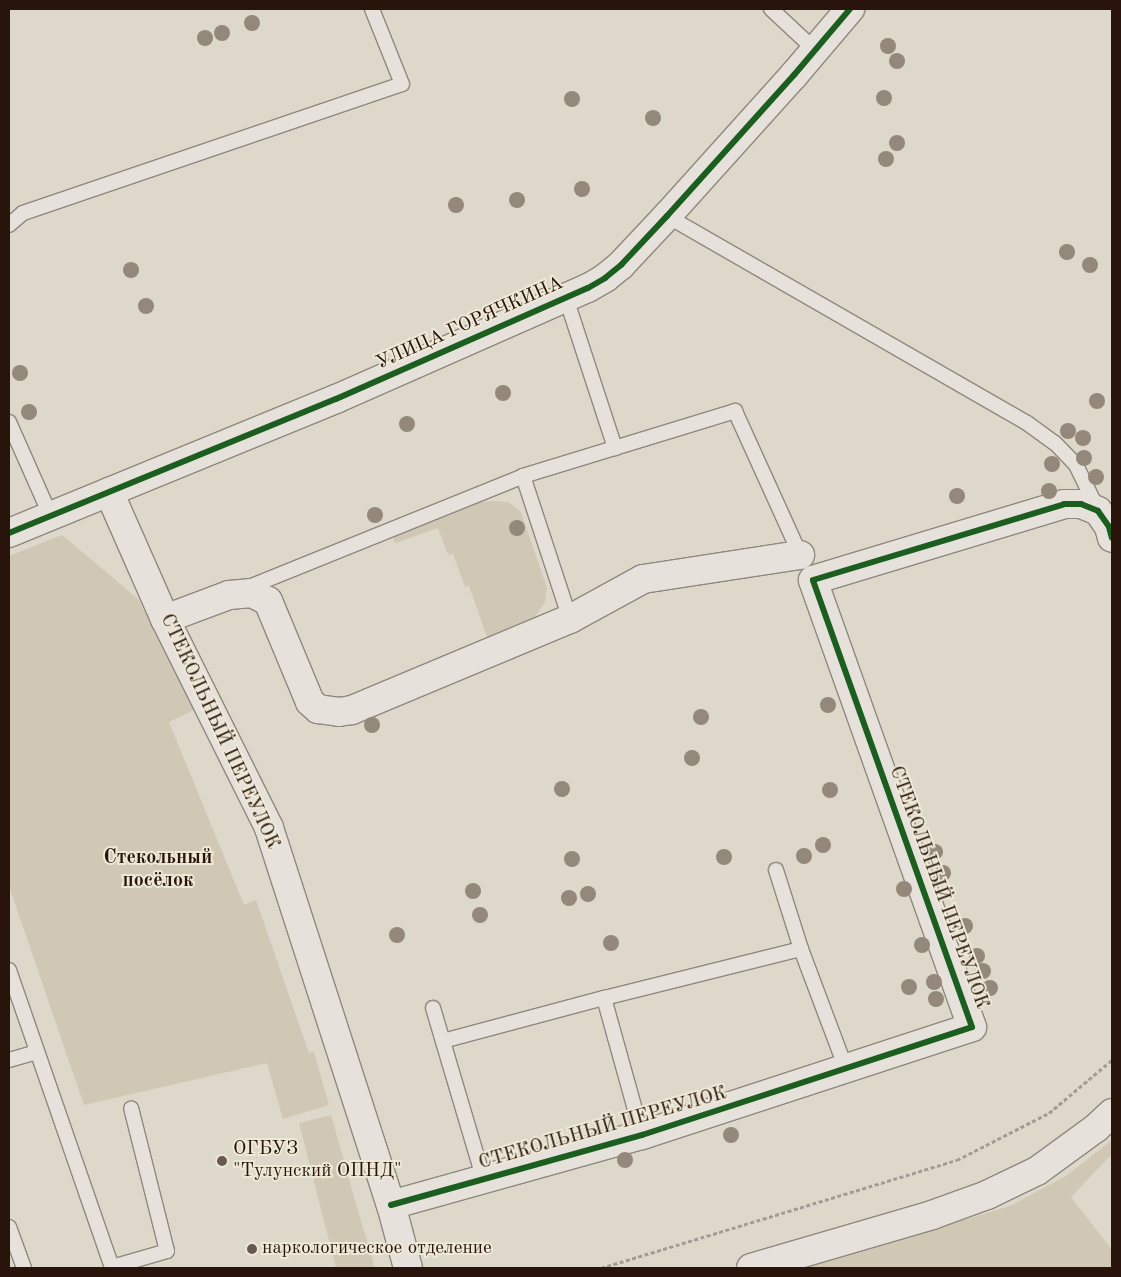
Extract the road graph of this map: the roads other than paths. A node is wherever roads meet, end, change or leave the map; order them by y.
1 (372, 9) edge
2 (771, 9) edge
3 (850, 9) edge
4 (815, 50) junction
5 (667, 216) junction
6 (9, 224) edge
7 (566, 298) junction
8 (9, 422) edge
9 (615, 448) junction
10 (523, 476) junction
11 (109, 492) junction
12 (1098, 511) junction
13 (51, 517) junction
14 (9, 534) edge
15 (1112, 538) edge
16 (800, 555) junction
17 (813, 580) junction
18 (241, 594) junction
19 (165, 619) junction
20 (570, 619) junction
21 (776, 870) dead end
22 (801, 949) junction
23 (9, 970) edge
24 (604, 998) junction
25 (433, 1008) dead end
26 (443, 1041) junction
27 (36, 1052) junction
28 (9, 1060) edge
29 (846, 1069) junction
30 (131, 1108) dead end
31 (1112, 1113) edge
32 (642, 1135) junction
33 (484, 1180) junction
34 (391, 1205) junction
35 (9, 1227) edge
36 (24, 1268) edge
37 (112, 1268) edge
38 (408, 1268) edge
39 (751, 1268) edge

1 - 6 lane
2 - 4 lane
3 - 4 street, УЛИЦА ГОРЯЧКИНА
4 - 5 street, УЛИЦА ГОРЯЧКИНА
5 - 7 street, УЛИЦА ГОРЯЧКИНА
5 - 12 lane
7 - 9 lane
7 - 11 street, УЛИЦА ГОРЯЧКИНА
8 - 13 lane
9 - 10 lane
9 - 16 lane
10 - 18 lane
10 - 20 lane
11 - 13 street, УЛИЦА ГОРЯЧКИНА
11 - 19 street, СТЕКОЛЬНЫЙ ПЕРЕУЛОК
12 - 15 street
12 - 17 street
13 - 14 street, УЛИЦА ГОРЯЧКИНА
16 - 17 lane
16 - 20 street
17 - 29 street, СТЕКОЛЬНЫЙ ПЕРЕУЛОК
18 - 19 street
18 - 20 street
19 - 34 street, СТЕКОЛЬНЫЙ ПЕРЕУЛОК
21 - 22 lane
22 - 24 lane
22 - 29 lane
23 - 27 lane
24 - 26 lane
24 - 32 lane
25 - 26 lane
26 - 33 lane
27 - 28 lane
27 - 37 lane
29 - 32 street, СТЕКОЛЬНЫЙ ПЕРЕУЛОК
30 - 37 lane
31 - 39 street
32 - 33 street, СТЕКОЛЬНЫЙ ПЕРЕУЛОК
33 - 34 street, СТЕКОЛЬНЫЙ ПЕРЕУЛОК
34 - 38 street, СТЕКОЛЬНЫЙ ПЕРЕУЛОК
35 - 36 lane

